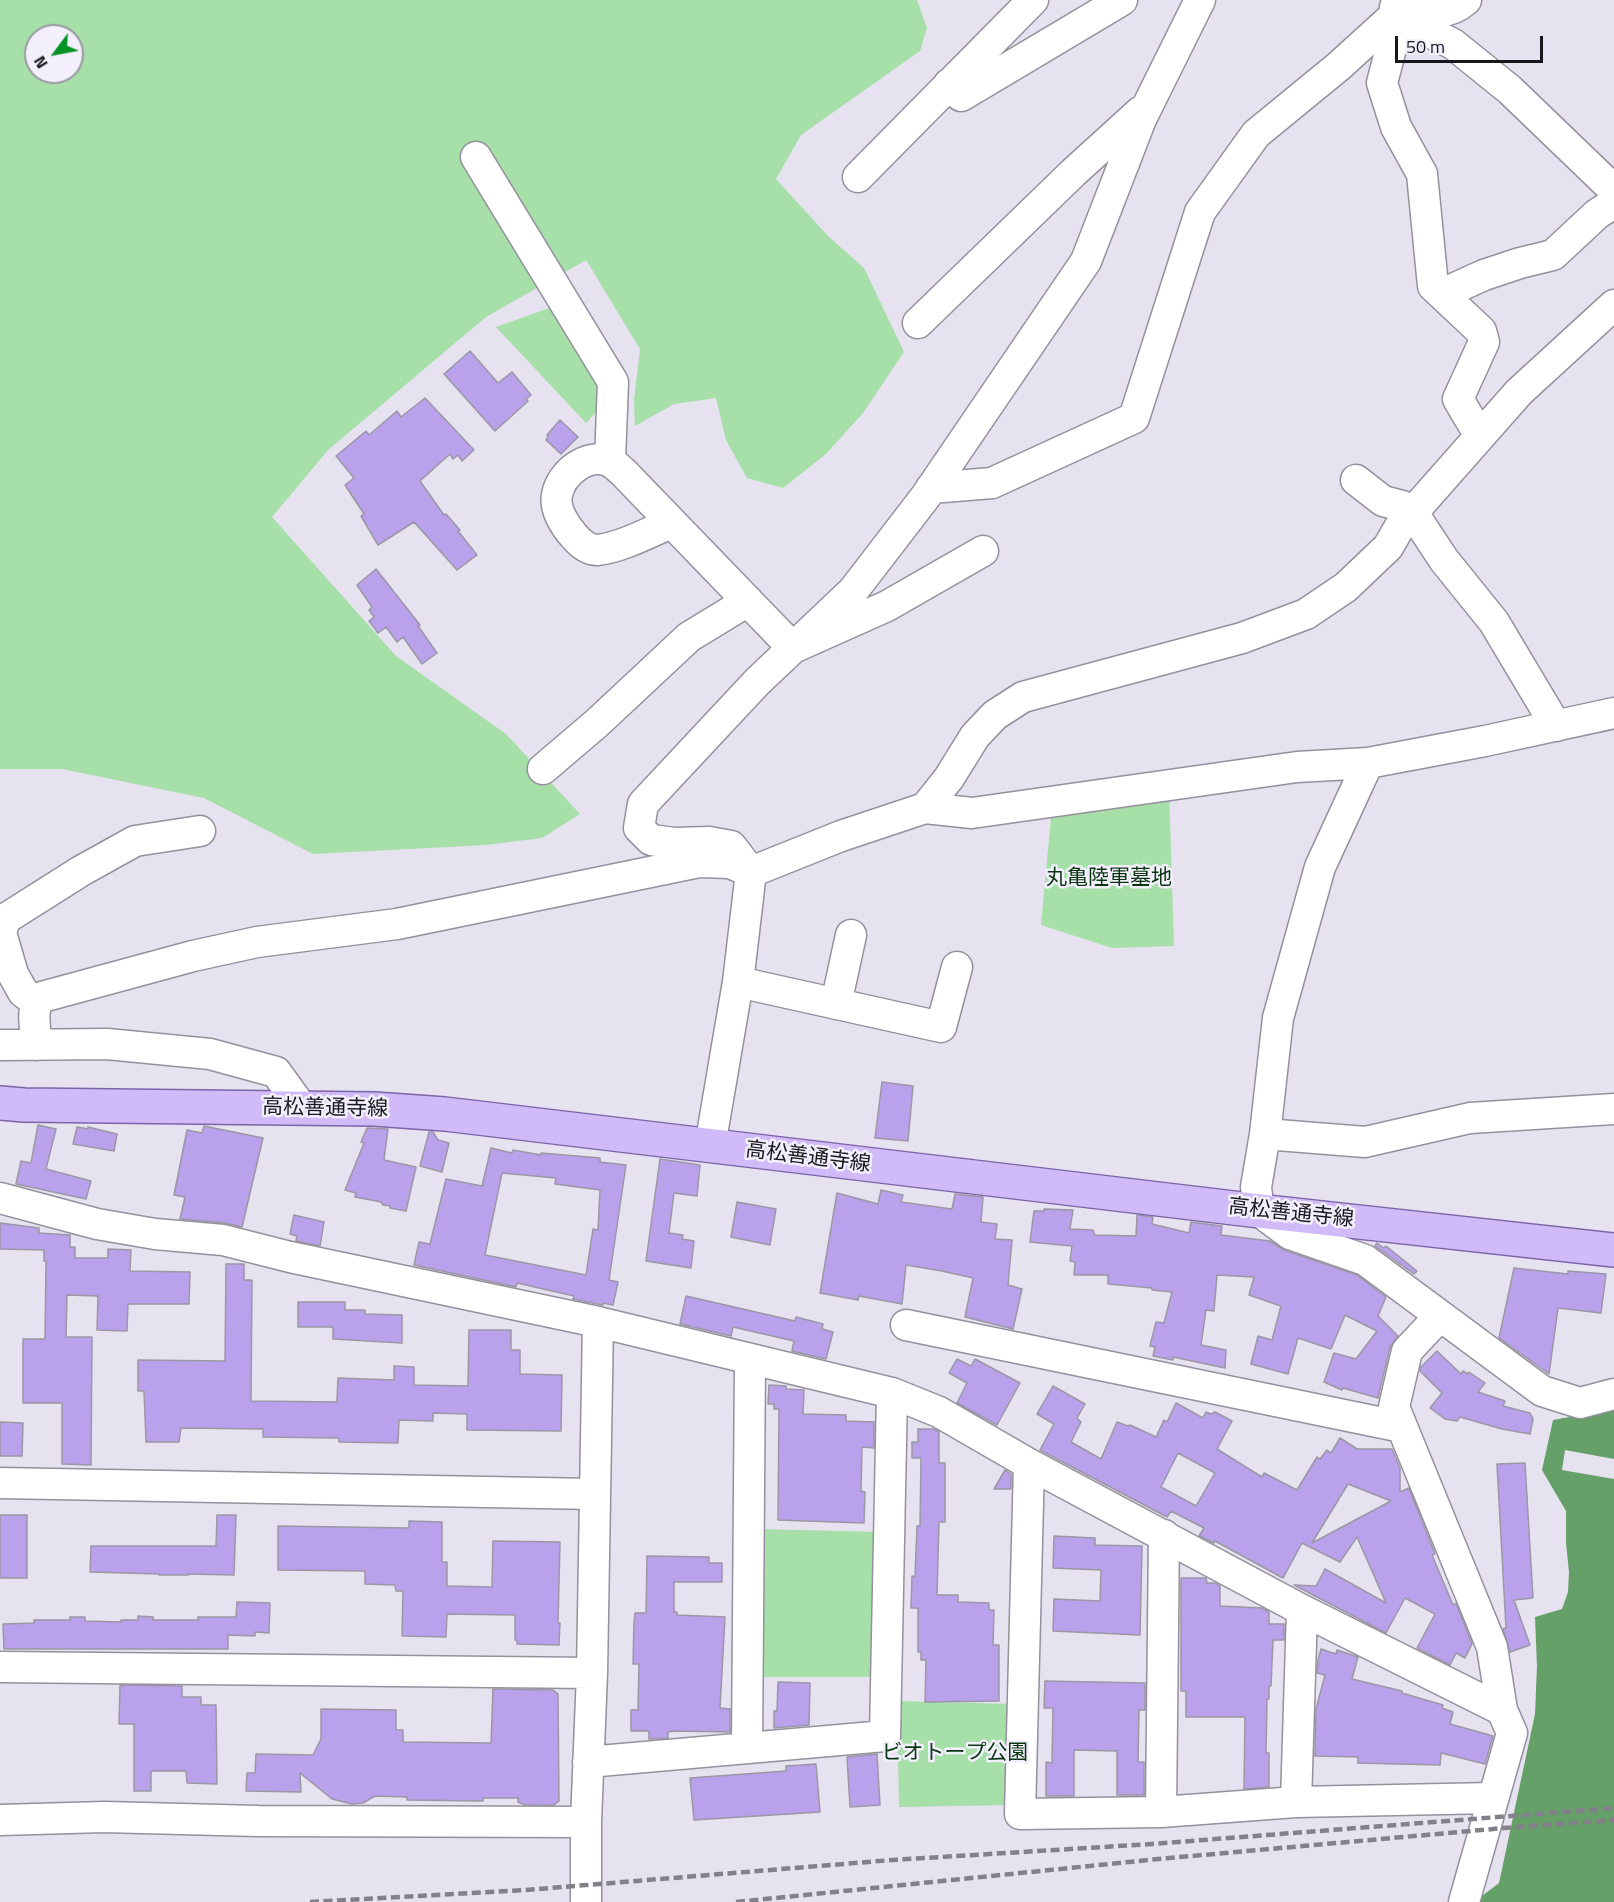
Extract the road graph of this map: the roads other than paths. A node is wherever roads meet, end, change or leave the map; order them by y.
1 (1033, 0) edge
2 (1122, 0) edge
3 (1200, 0) edge
4 (1466, 0) edge
5 (1395, 7) edge
6 (950, 84) junction
7 (1148, 105) junction
8 (476, 157) dead end
9 (858, 177) dead end
10 (1614, 190) edge
11 (1614, 203) edge
12 (1442, 294) junction
13 (1614, 305) edge
14 (918, 323) dead end
15 (1480, 436) junction
16 (610, 461) junction
17 (1356, 480) dead end
18 (932, 488) junction
19 (1413, 513) junction
20 (671, 523) junction
21 (984, 551) dead end
22 (748, 601) junction
23 (794, 648) junction
24 (1614, 713) edge
25 (1556, 726) junction
26 (1368, 763) junction
27 (543, 769) dead end
28 (925, 808) junction
29 (200, 831) dead end
30 (752, 872) junction
31 (851, 935) dead end
32 (957, 967) dead end
33 (738, 982) junction
34 (36, 1002) junction
35 (836, 1004) junction
36 (0, 1045) edge
37 (37, 1045) junction
38 (0, 1103) edge
39 (302, 1108) junction
40 (1614, 1109) edge
41 (1265, 1134) junction
42 (710, 1146) junction
43 (0, 1198) edge
44 (1259, 1211) junction
45 (1614, 1250) edge
46 (1440, 1316) junction
47 (598, 1322) junction
48 (906, 1325) dead end
49 (750, 1359) junction
50 (892, 1393) junction
51 (1614, 1394) edge
52 (1402, 1427) junction
53 (1029, 1464) junction
54 (0, 1483) edge
55 (594, 1494) junction
56 (1164, 1535) junction
57 (1302, 1610) junction
58 (0, 1667) edge
59 (592, 1673) junction
60 (1502, 1710) junction
61 (747, 1748) junction
62 (588, 1762) junction
63 (1493, 1798) junction
64 (1296, 1802) junction
65 (1161, 1812) junction
66 (0, 1820) edge
67 (586, 1822) junction
68 (586, 1902) edge
69 (1464, 1902) edge

1 - 6 street
2 - 6 street
3 - 7 street
4 - 5 street
5 - 10 street
5 - 12 street
5 - 18 street
6 - 9 street
7 - 14 street
7 - 18 street
8 - 16 street
11 - 12 street
12 - 15 street
13 - 15 street
15 - 19 street
16 - 20 street
16 - 20 street
17 - 19 street
18 - 23 street
19 - 25 street
19 - 28 street
20 - 22 street
21 - 23 street
22 - 23 street
22 - 27 street
23 - 30 street
24 - 25 street
25 - 26 street
26 - 28 street
26 - 41 street
28 - 30 street
29 - 34 street
30 - 33 street
30 - 34 street
31 - 35 street
32 - 35 street
33 - 35 street
33 - 42 street
34 - 37 street
36 - 37 street
37 - 39 street
38 - 39 main road, 高松善通寺線
39 - 42 main road, 高松善通寺線
40 - 41 street
41 - 44 street
42 - 44 main road, 高松善通寺線
43 - 47 street
44 - 45 main road, 高松善通寺線
44 - 46 street
46 - 51 street
46 - 52 street
47 - 49 street
47 - 55 street
48 - 52 street
49 - 50 street
49 - 61 street
50 - 53 street
50 - 61 street
52 - 60 street
53 - 56 street
53 - 65 street
54 - 55 street
55 - 59 street
56 - 57 street
56 - 65 street
57 - 60 street
57 - 64 street
58 - 59 street
59 - 62 street
60 - 63 street
61 - 62 street
62 - 67 street
63 - 64 street
63 - 69 street
64 - 65 street
66 - 67 street
67 - 68 street

